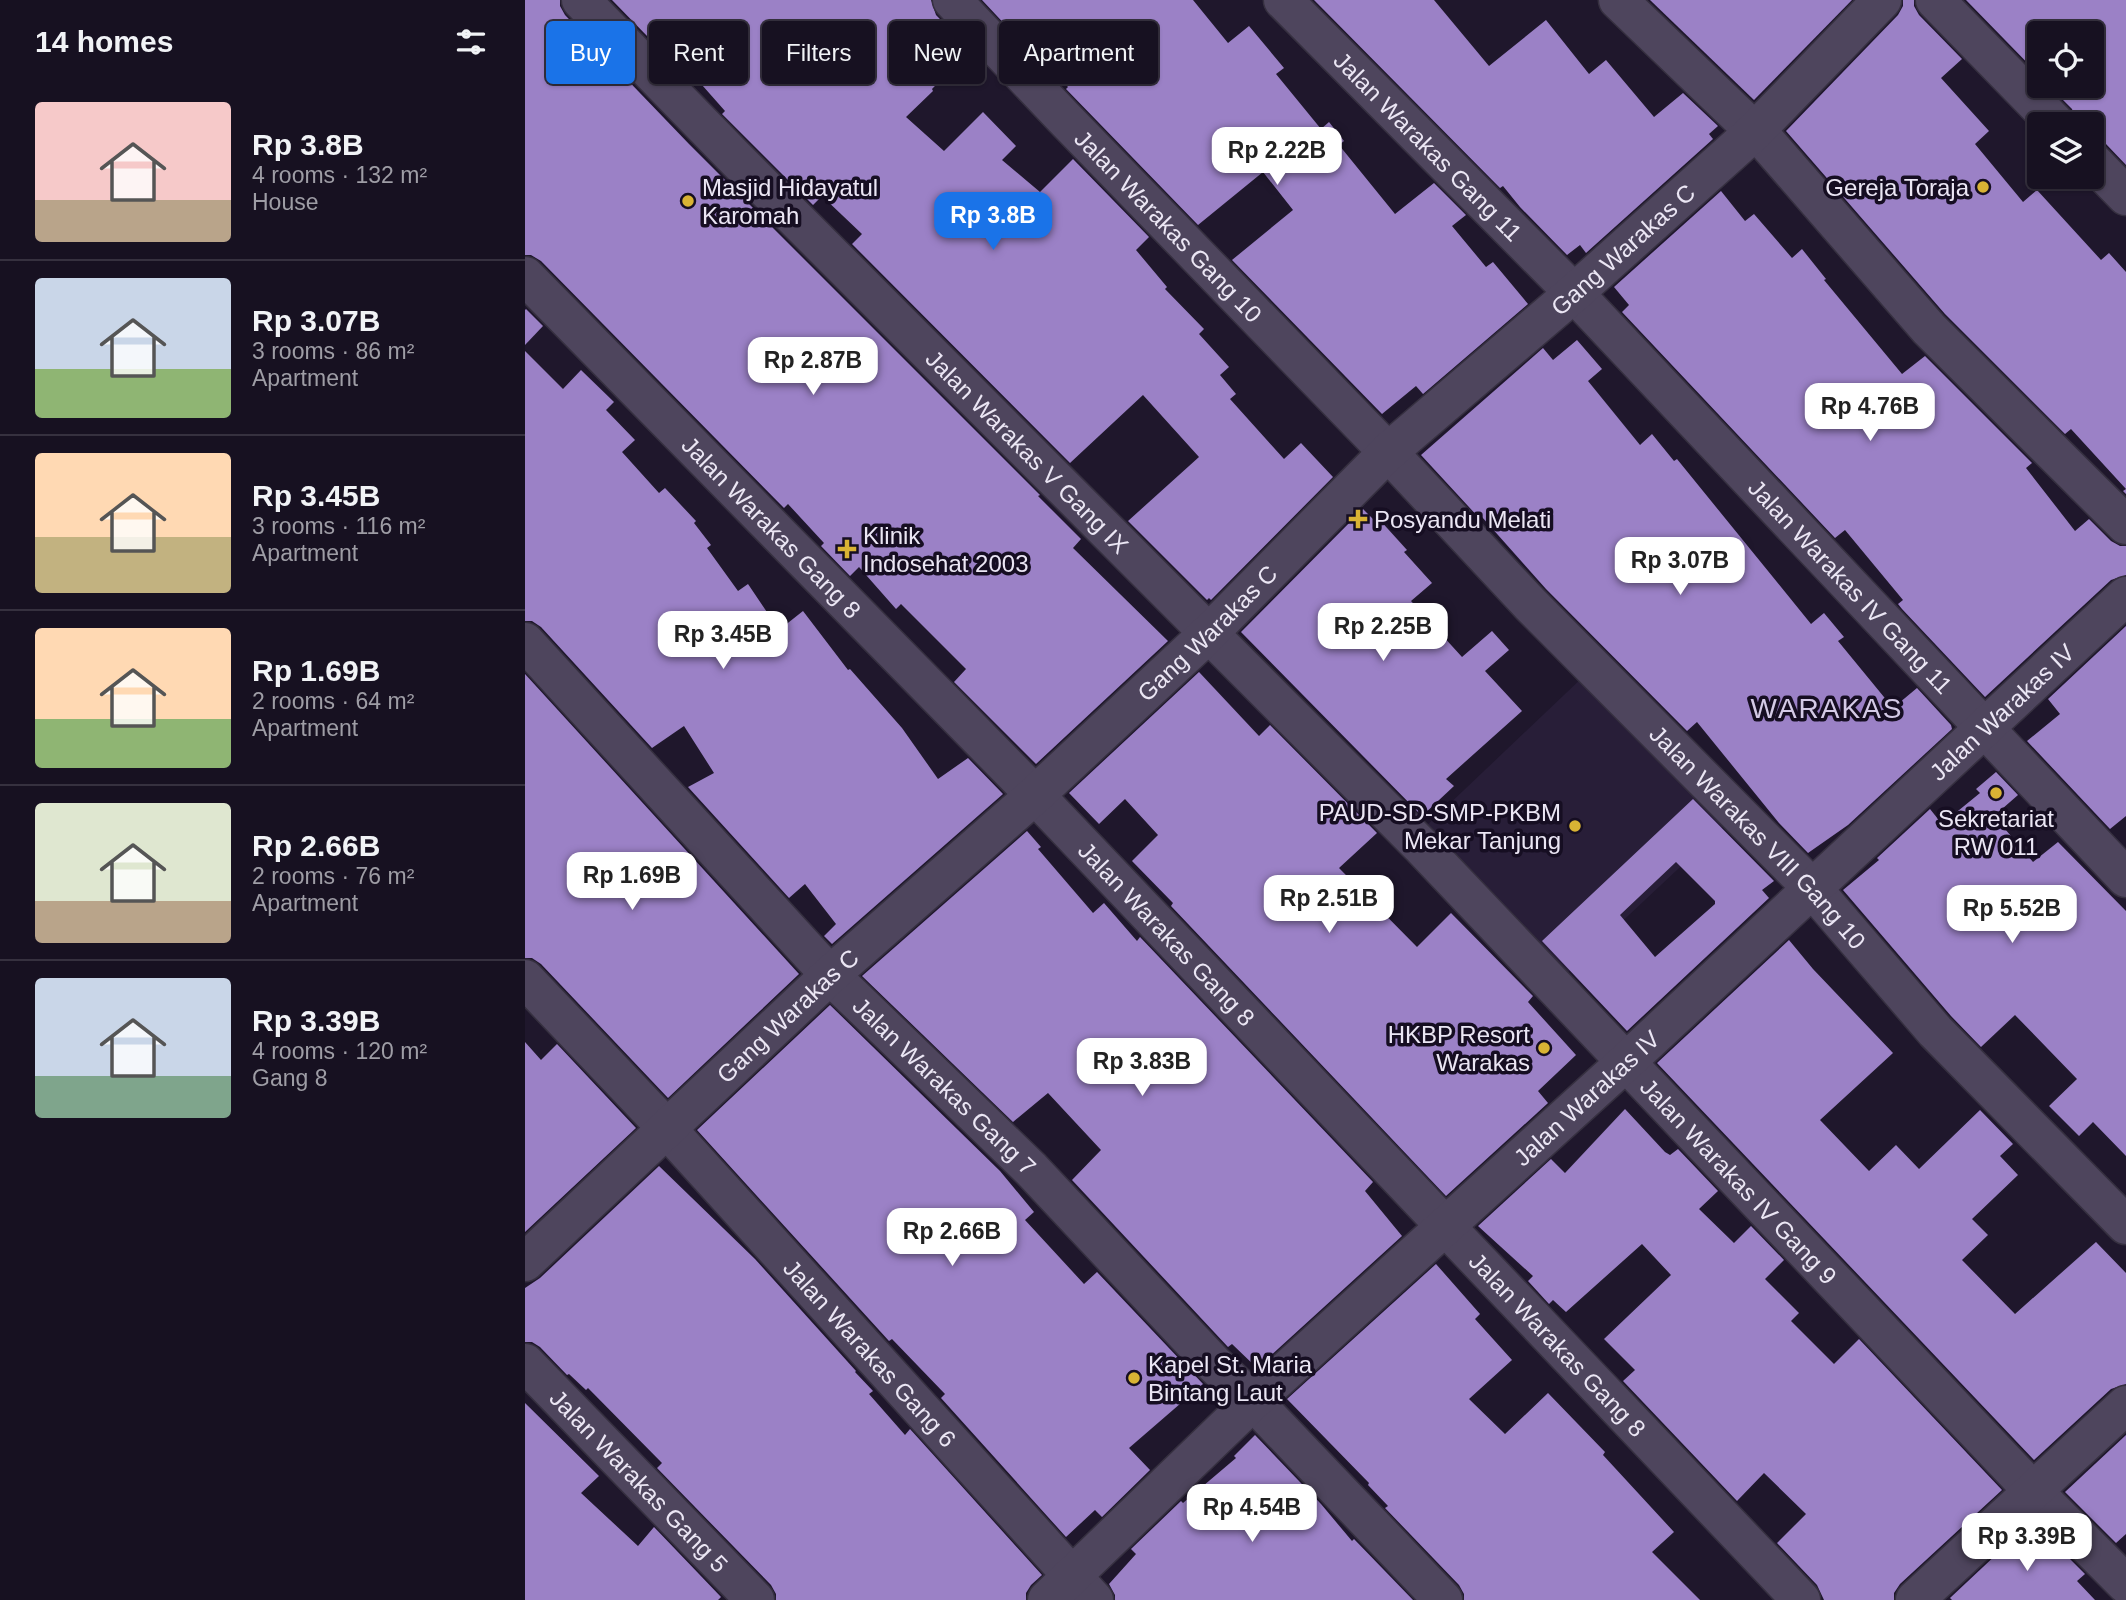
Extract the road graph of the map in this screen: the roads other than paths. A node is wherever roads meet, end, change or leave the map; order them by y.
1 (581, 0) edge
2 (952, 0) edge
3 (1283, 0) edge
4 (1618, 0) edge
5 (1882, 0) edge
6 (1935, 0) edge
7 (2044, 112) edge
8 (1755, 131) junction
9 (2104, 173) edge
10 (2126, 196) edge
11 (525, 276) edge
12 (1574, 293) junction
13 (1388, 452) junction
14 (2126, 524) edge
15 (2126, 596) edge
16 (1209, 633) junction
17 (525, 642) edge
18 (1984, 729) junction
19 (1035, 795) junction
20 (2126, 878) edge
21 (1812, 888) junction
22 (830, 975) junction
23 (525, 979) edge
24 (1627, 1061) junction
25 (667, 1130) junction
26 (2126, 1225) edge
27 (1444, 1226) junction
28 (525, 1262) edge
29 (525, 1363) edge
30 (1253, 1401) junction
31 (2126, 1405) edge
32 (2032, 1490) junction
33 (2126, 1584) edge
34 (1070, 1592) edge
35 (755, 1600) edge
36 (1443, 1600) edge
37 (1801, 1600) edge
38 (1915, 1600) edge

1 - 16 street, Jalan Warakas V Gang IX
2 - 13 street, Jalan Warakas Gang 10
3 - 12 street, Jalan Warakas Gang 11
4 - 8 street
5 - 8 street, Gang Warakas C
6 - 7 street
8 - 12 street, Gang Warakas C
8 - 14 street
9 - 10 street
11 - 19 street, Jalan Warakas Gang 8
12 - 13 street, Gang Warakas C
12 - 18 street, Jalan Warakas IV Gang 11
13 - 16 street, Gang Warakas C
13 - 21 street, Jalan Warakas VIII Gang 10
15 - 18 street, Jalan Warakas IV
16 - 19 street, Gang Warakas C
16 - 24 street, Jalan Warakas IV Gang 9
17 - 22 street, Jalan Warakas Gang 7
18 - 20 street, Jalan Warakas IV Gang 11
18 - 21 street, Jalan Warakas IV
19 - 22 street, Gang Warakas C
19 - 27 street, Jalan Warakas Gang 8
21 - 24 street, Jalan Warakas IV
21 - 26 street, Jalan Warakas VIII Gang 10
22 - 25 street, Gang Warakas C
22 - 30 street, Jalan Warakas Gang 7
23 - 25 street, Jalan Warakas Gang 6
24 - 27 street, Jalan Warakas IV
24 - 32 street, Jalan Warakas IV Gang 9
25 - 28 street, Gang Warakas C
25 - 34 street, Jalan Warakas Gang 6
27 - 30 street, Jalan Warakas IV
27 - 37 street, Jalan Warakas Gang 8
29 - 35 street, Jalan Warakas Gang 5
30 - 34 street, Jalan Warakas IV
30 - 36 street, Jalan Warakas Gang 7
31 - 32 street
32 - 33 street, Jalan Warakas IV Gang 9
32 - 38 street

